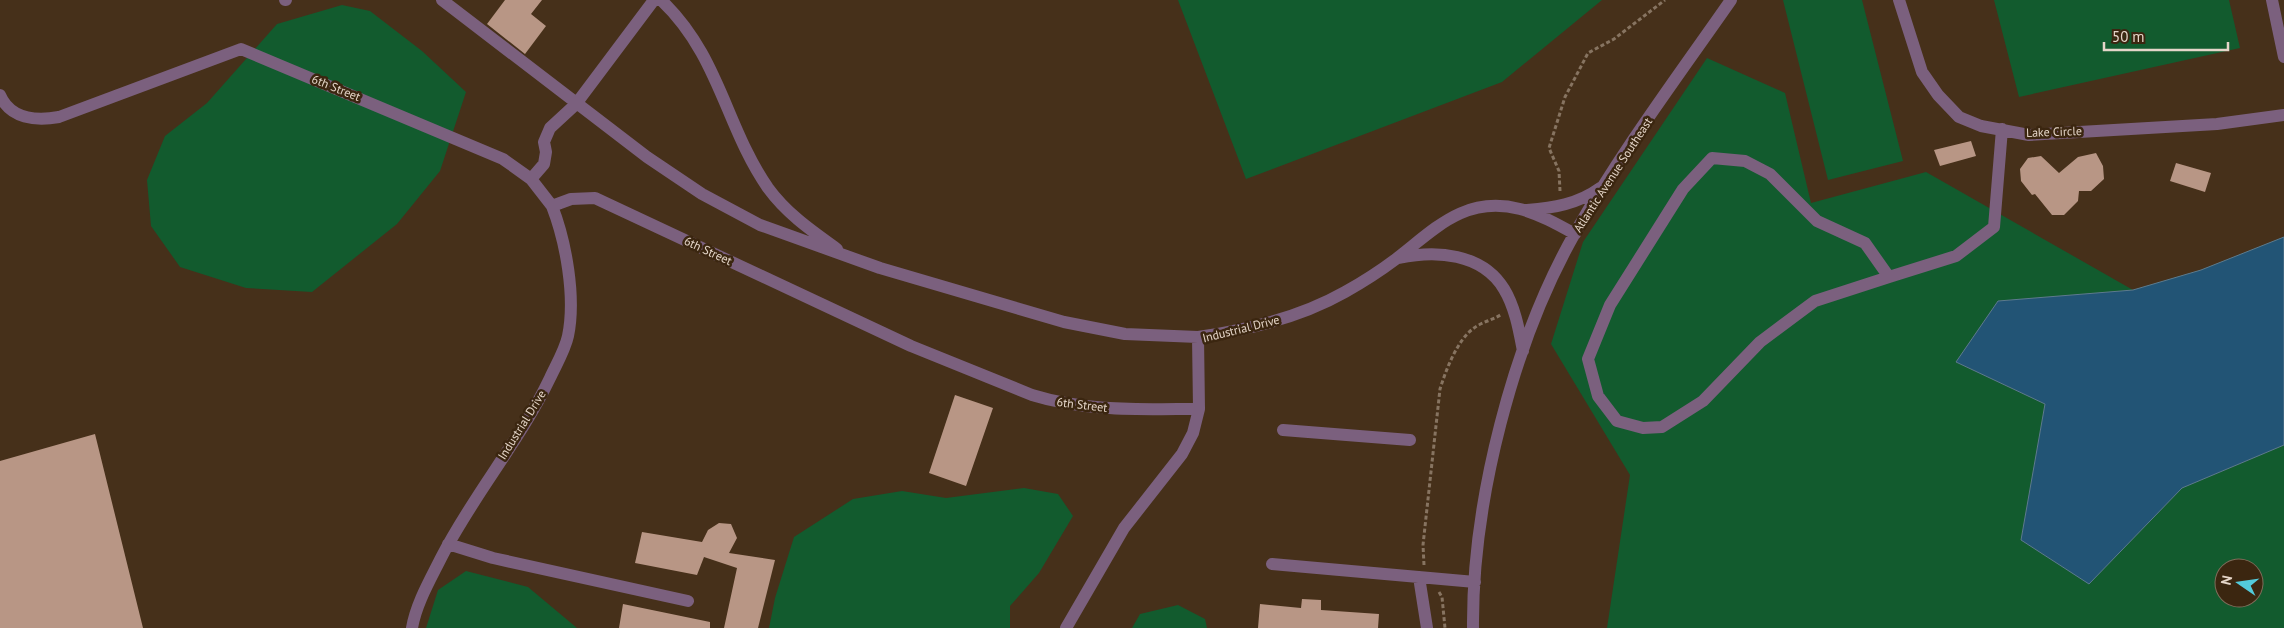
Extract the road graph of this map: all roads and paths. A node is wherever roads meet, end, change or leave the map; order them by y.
1 (442, 0) edge
2 (654, 0) edge
3 (661, 0) edge
4 (1731, 0) edge
5 (1899, 0) edge
6 (2272, 0) edge
7 (2284, 57) edge
8 (0, 95) edge
9 (576, 104) junction
10 (2284, 115) edge
11 (2002, 129) junction
12 (530, 179) junction
13 (1604, 186) junction
14 (552, 206) junction
15 (1524, 210) junction
16 (1575, 234) junction
17 (847, 256) junction
18 (1397, 258) junction
19 (1889, 277) junction
20 (1198, 337) junction
21 (1523, 351) junction
22 (1199, 409) junction
23 (1283, 430) dead end
24 (1410, 440) dead end
25 (448, 544) junction
26 (1272, 564) dead end
27 (1419, 577) junction
28 (1474, 582) junction
29 (688, 601) dead end
30 (412, 628) edge
31 (1066, 628) edge
32 (1427, 628) edge
33 (1473, 628) edge

1 - 9 street
2 - 9 street
3 - 17 street
4 - 13 street, Atlantic Avenue Southeast
5 - 11 street, Lake Circle
6 - 7 street
8 - 12 street, 6th Street
9 - 12 street
9 - 17 street
10 - 11 street, Lake Circle
11 - 19 street
12 - 14 street, 6th Street
13 - 15 street
13 - 16 street, Atlantic Avenue Southeast
14 - 22 street, 6th Street
14 - 25 street, Industrial Drive
15 - 16 street, Industrial Drive
15 - 18 street, Industrial Drive
16 - 21 street, Atlantic Avenue Southeast
17 - 20 street
18 - 20 street, Industrial Drive
18 - 21 street
19 - 19 street
20 - 22 street, Industrial Drive
21 - 28 street, Atlantic Avenue Southeast
22 - 31 street, Industrial Drive
23 - 24 street
25 - 29 street
25 - 30 street, Industrial Drive
26 - 27 street
27 - 28 street
27 - 32 street
28 - 33 street, Atlantic Avenue Southeast

